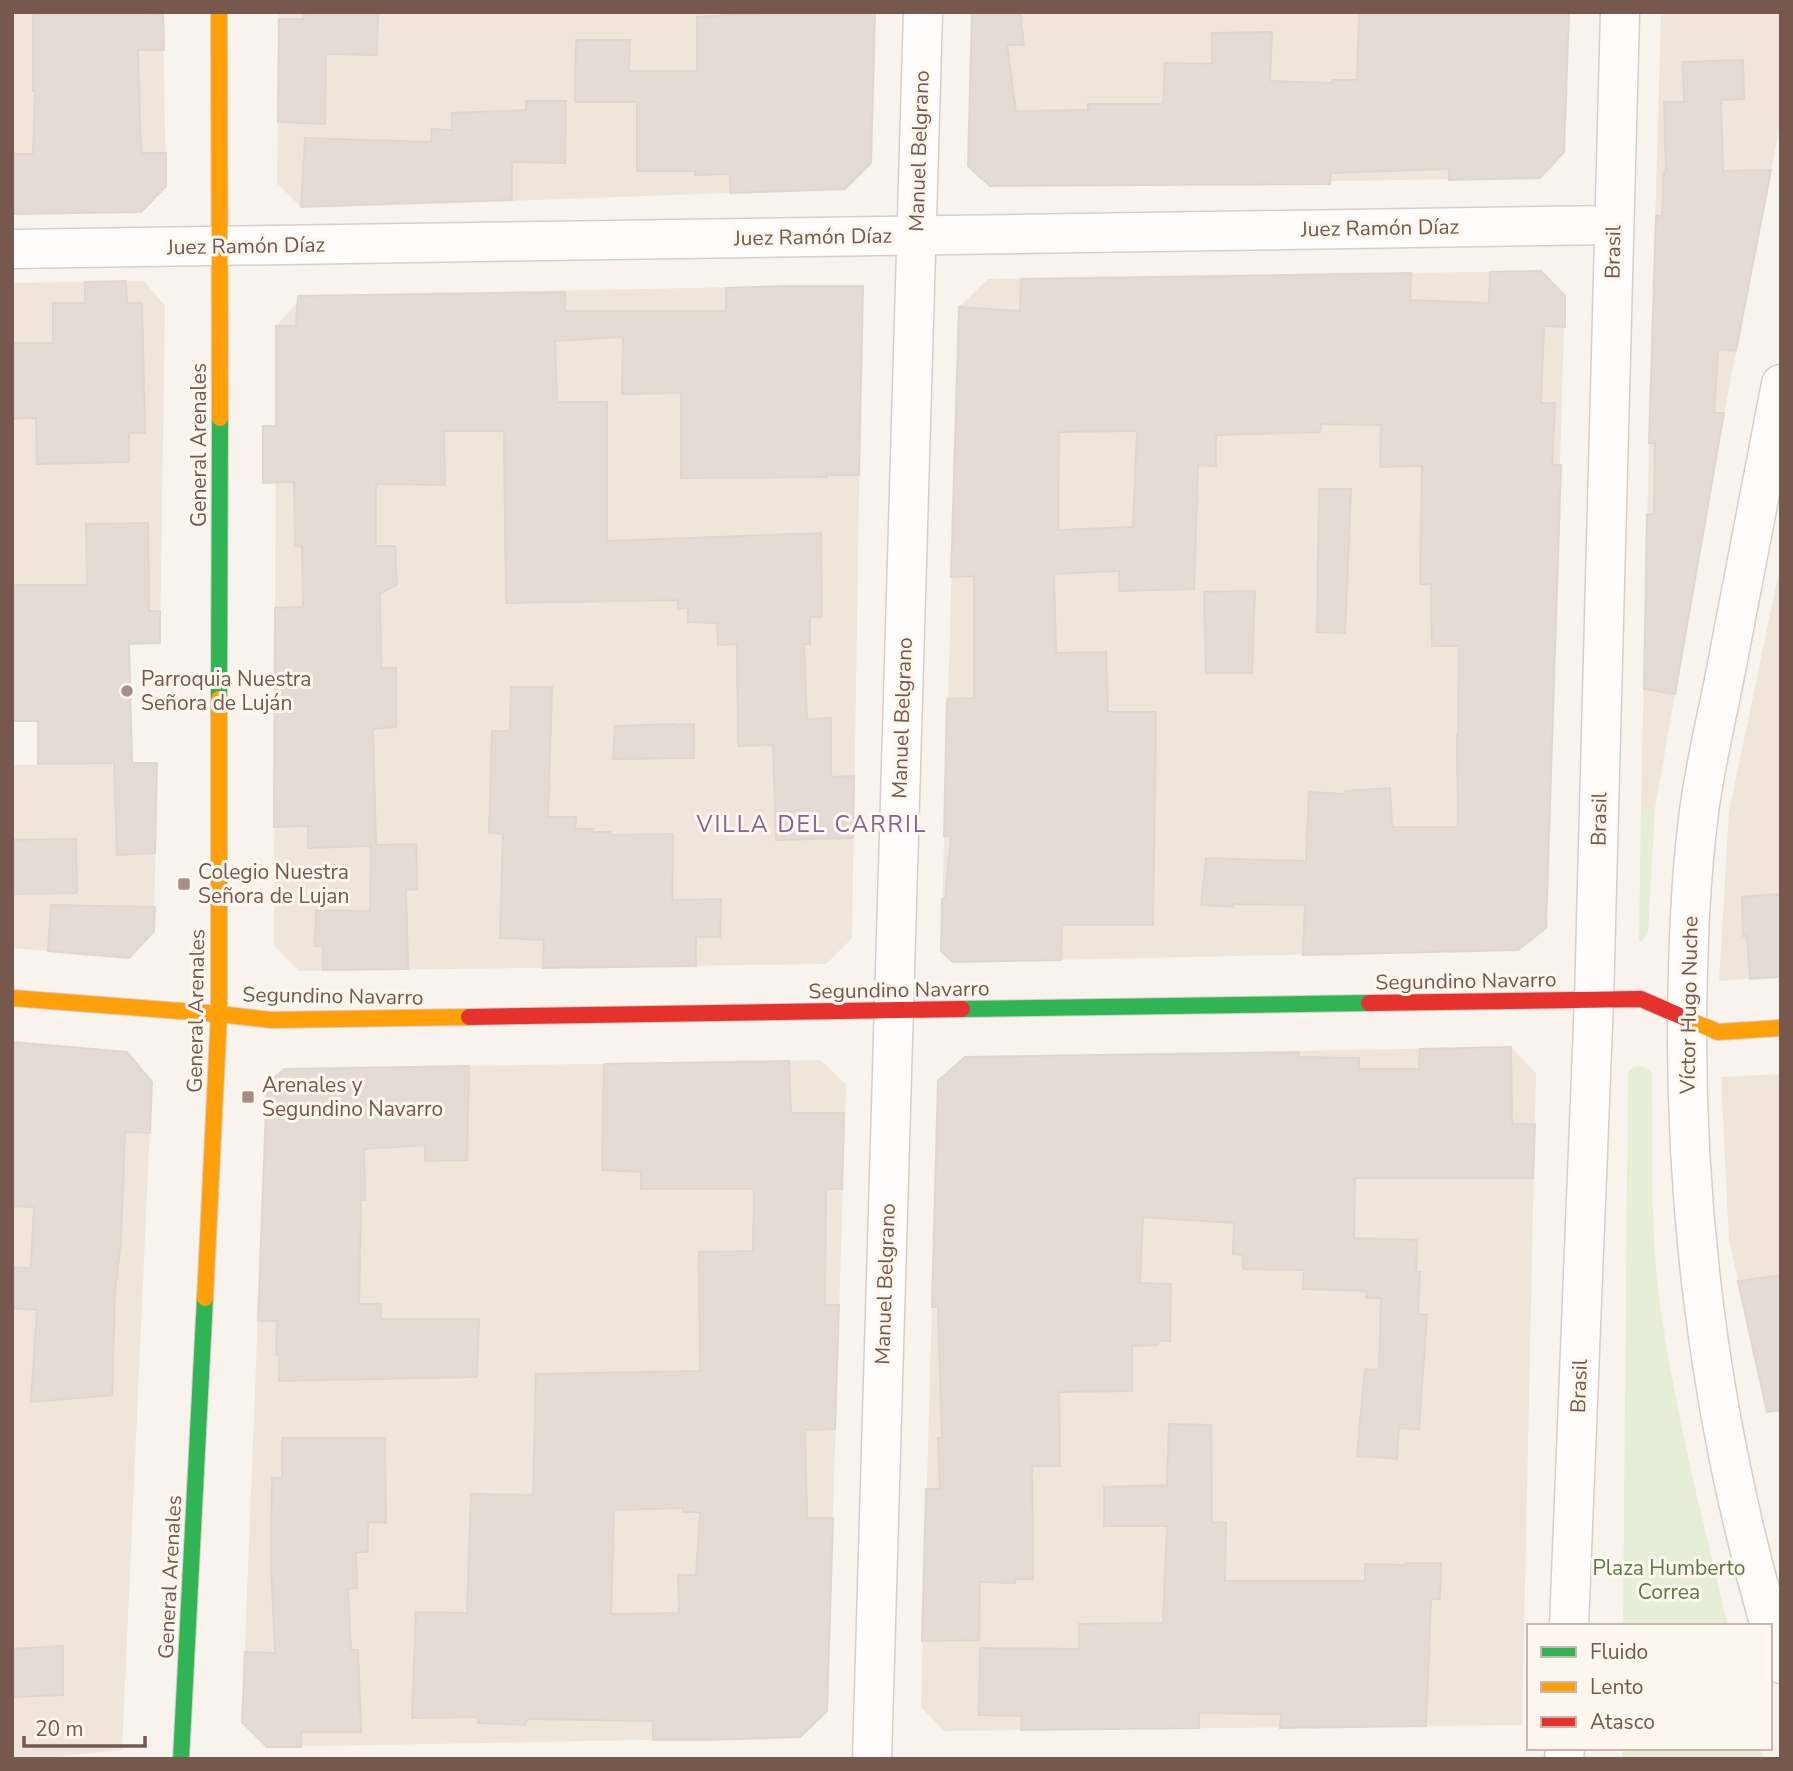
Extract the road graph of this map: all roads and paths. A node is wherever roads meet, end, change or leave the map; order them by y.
1 (219, 12) edge
2 (923, 12) edge
3 (1620, 12) edge
4 (1614, 225) junction
5 (916, 236) junction
6 (220, 247) junction
7 (12, 248) edge
8 (1781, 384) edge
9 (12, 998) edge
10 (1594, 1000) junction
11 (893, 1011) junction
12 (219, 1014) junction
13 (1687, 1019) junction
14 (1781, 1028) edge
15 (1569, 1624) edge
16 (1769, 1624) edge
17 (1772, 1634) edge
18 (1781, 1664) edge
19 (181, 1759) edge
20 (872, 1759) edge

1 - 6 street, General Arenales
2 - 5 street, Manuel Belgrano
3 - 4 street, Brasil
4 - 5 street, Juez Ramón Díaz
4 - 10 street, Brasil
5 - 6 street, Juez Ramón Díaz
5 - 11 street, Manuel Belgrano
6 - 7 street, Juez Ramón Díaz
6 - 12 street, General Arenales
8 - 13 street, Víctor Hugo Nuche
9 - 12 street, Segundino Navarro
10 - 11 street, Segundino Navarro
10 - 13 street, Segundino Navarro
10 - 15 street, Brasil
11 - 12 street, Segundino Navarro
11 - 20 street, Manuel Belgrano
12 - 19 street, General Arenales
13 - 14 street, Segundino Navarro
13 - 16 street, Víctor Hugo Nuche
17 - 18 street, Víctor Hugo Nuche

